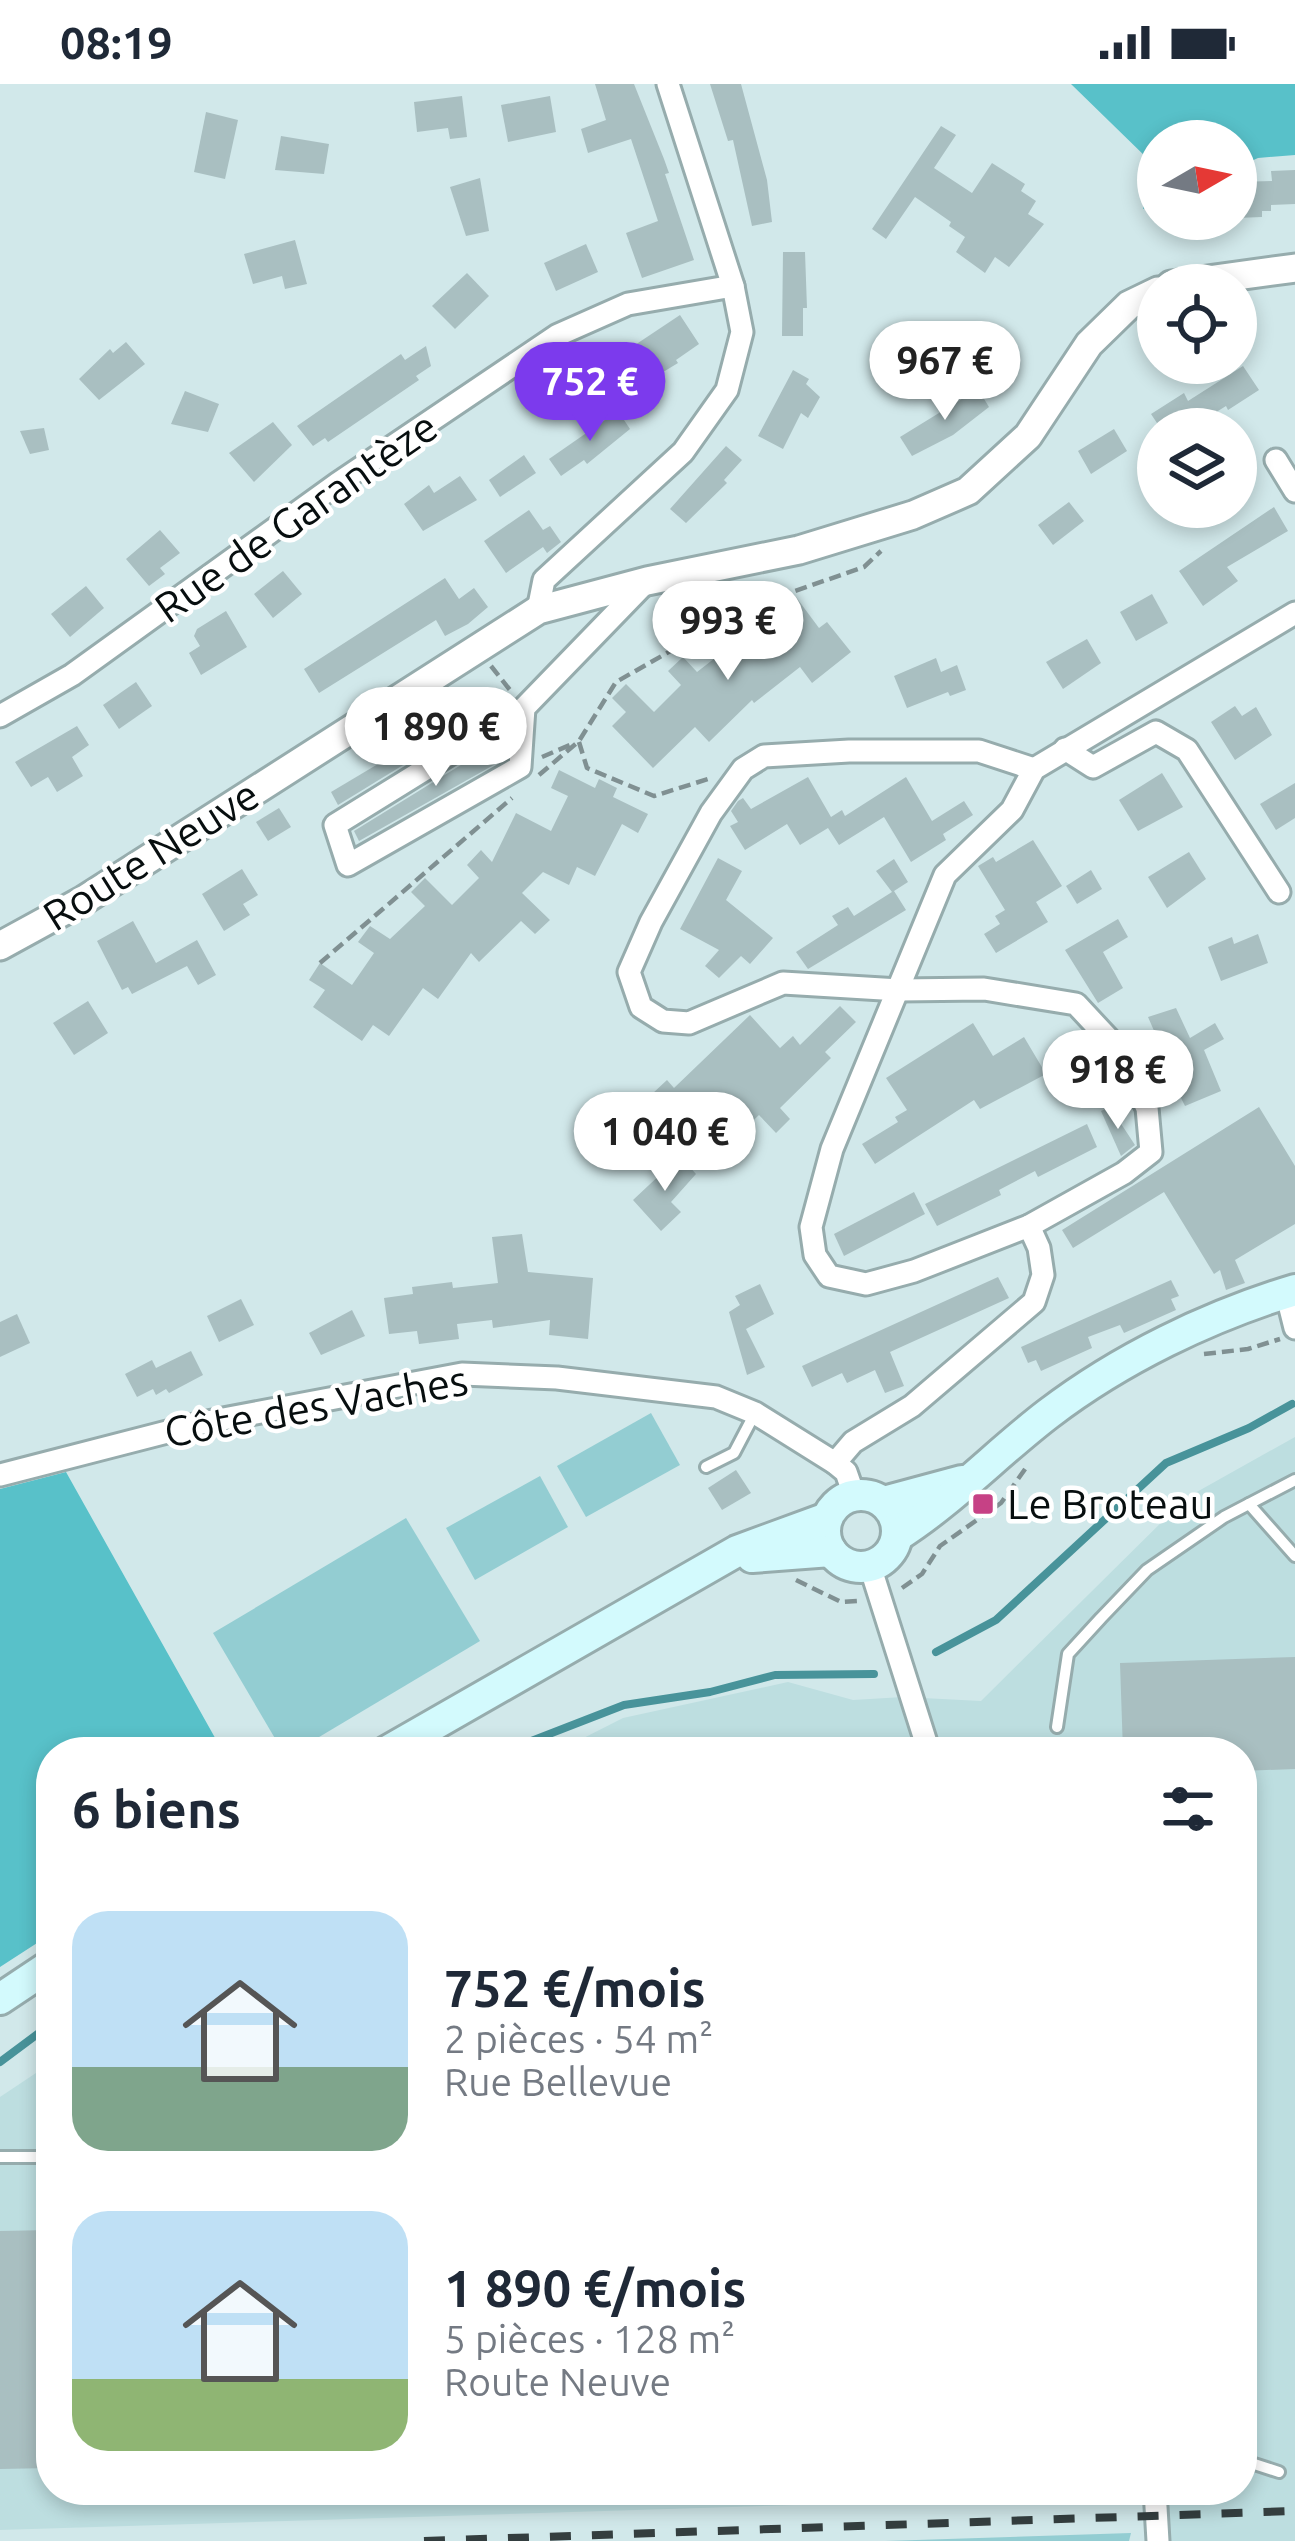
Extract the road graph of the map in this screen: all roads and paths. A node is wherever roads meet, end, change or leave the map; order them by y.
1 (668, 84) edge
2 (1295, 268) edge
3 (1257, 273) edge
4 (733, 286) junction
5 (1137, 301) edge
6 (1276, 460) dead end
7 (1295, 491) edge
8 (890, 522) junction
9 (647, 580) junction
10 (538, 610) junction
11 (1295, 613) edge
12 (476, 647) junction
13 (524, 708) junction
14 (0, 716) edge
15 (579, 740) junction
16 (1065, 749) junction
17 (520, 767) junction
18 (743, 769) junction
19 (1034, 770) junction
20 (1279, 892) dead end
21 (0, 946) edge
22 (320, 963) dead end
23 (899, 990) junction
24 (1029, 1226) junction
25 (1290, 1291) edge
26 (1295, 1331) edge
27 (1190, 1359) dead end
28 (755, 1413) junction
29 (835, 1462) junction
30 (1028, 1466) dead end
31 (706, 1468) dead end
32 (0, 1475) edge
33 (968, 1480) junction
34 (1295, 1480) edge
35 (869, 1498) junction
36 (1249, 1504) junction
37 (827, 1518) junction
38 (898, 1536) junction
39 (831, 1551) junction
40 (1295, 1556) edge
41 (722, 1561) junction
42 (875, 1578) junction
43 (820, 1591) dead end
44 (1057, 1727) dead end
45 (412, 1737) edge
46 (924, 1737) edge
47 (36, 1975) edge
48 (0, 1999) edge
49 (0, 2157) edge
50 (36, 2157) edge
51 (1257, 2465) edge
52 (1279, 2473) dead end
53 (1157, 2505) edge
54 (1158, 2541) edge

1 - 4 street
2 - 3 street
4 - 10 street
4 - 14 street, Rue de Garantèze
5 - 8 street, Route Neuve
6 - 7 street
8 - 9 street, Route Neuve
8 - 15 path
9 - 10 street, Route Neuve
9 - 13 street
10 - 12 street, Route Neuve
11 - 16 street
12 - 13 path
12 - 21 street, Route Neuve
13 - 17 street
13 - 17 street
15 - 17 path
15 - 18 path
15 - 22 path
16 - 19 street
16 - 20 street
18 - 19 street
18 - 23 street
19 - 23 street
23 - 24 street
23 - 24 street
24 - 29 street
25 - 26 street
25 - 33 main road
26 - 27 path
28 - 29 street, Côte des Vaches
28 - 31 lane
28 - 32 street, Côte des Vaches
29 - 35 street
30 - 42 path
33 - 35 main road
33 - 38 main road
34 - 36 lane
35 - 37 main road
35 - 38 main road
36 - 40 lane
36 - 44 lane
37 - 39 main road
37 - 41 main road
38 - 42 main road
39 - 41 main road
39 - 42 main road
41 - 45 main road
42 - 43 path
42 - 46 street
47 - 48 main road
49 - 50 lane
51 - 52 lane
53 - 54 street

